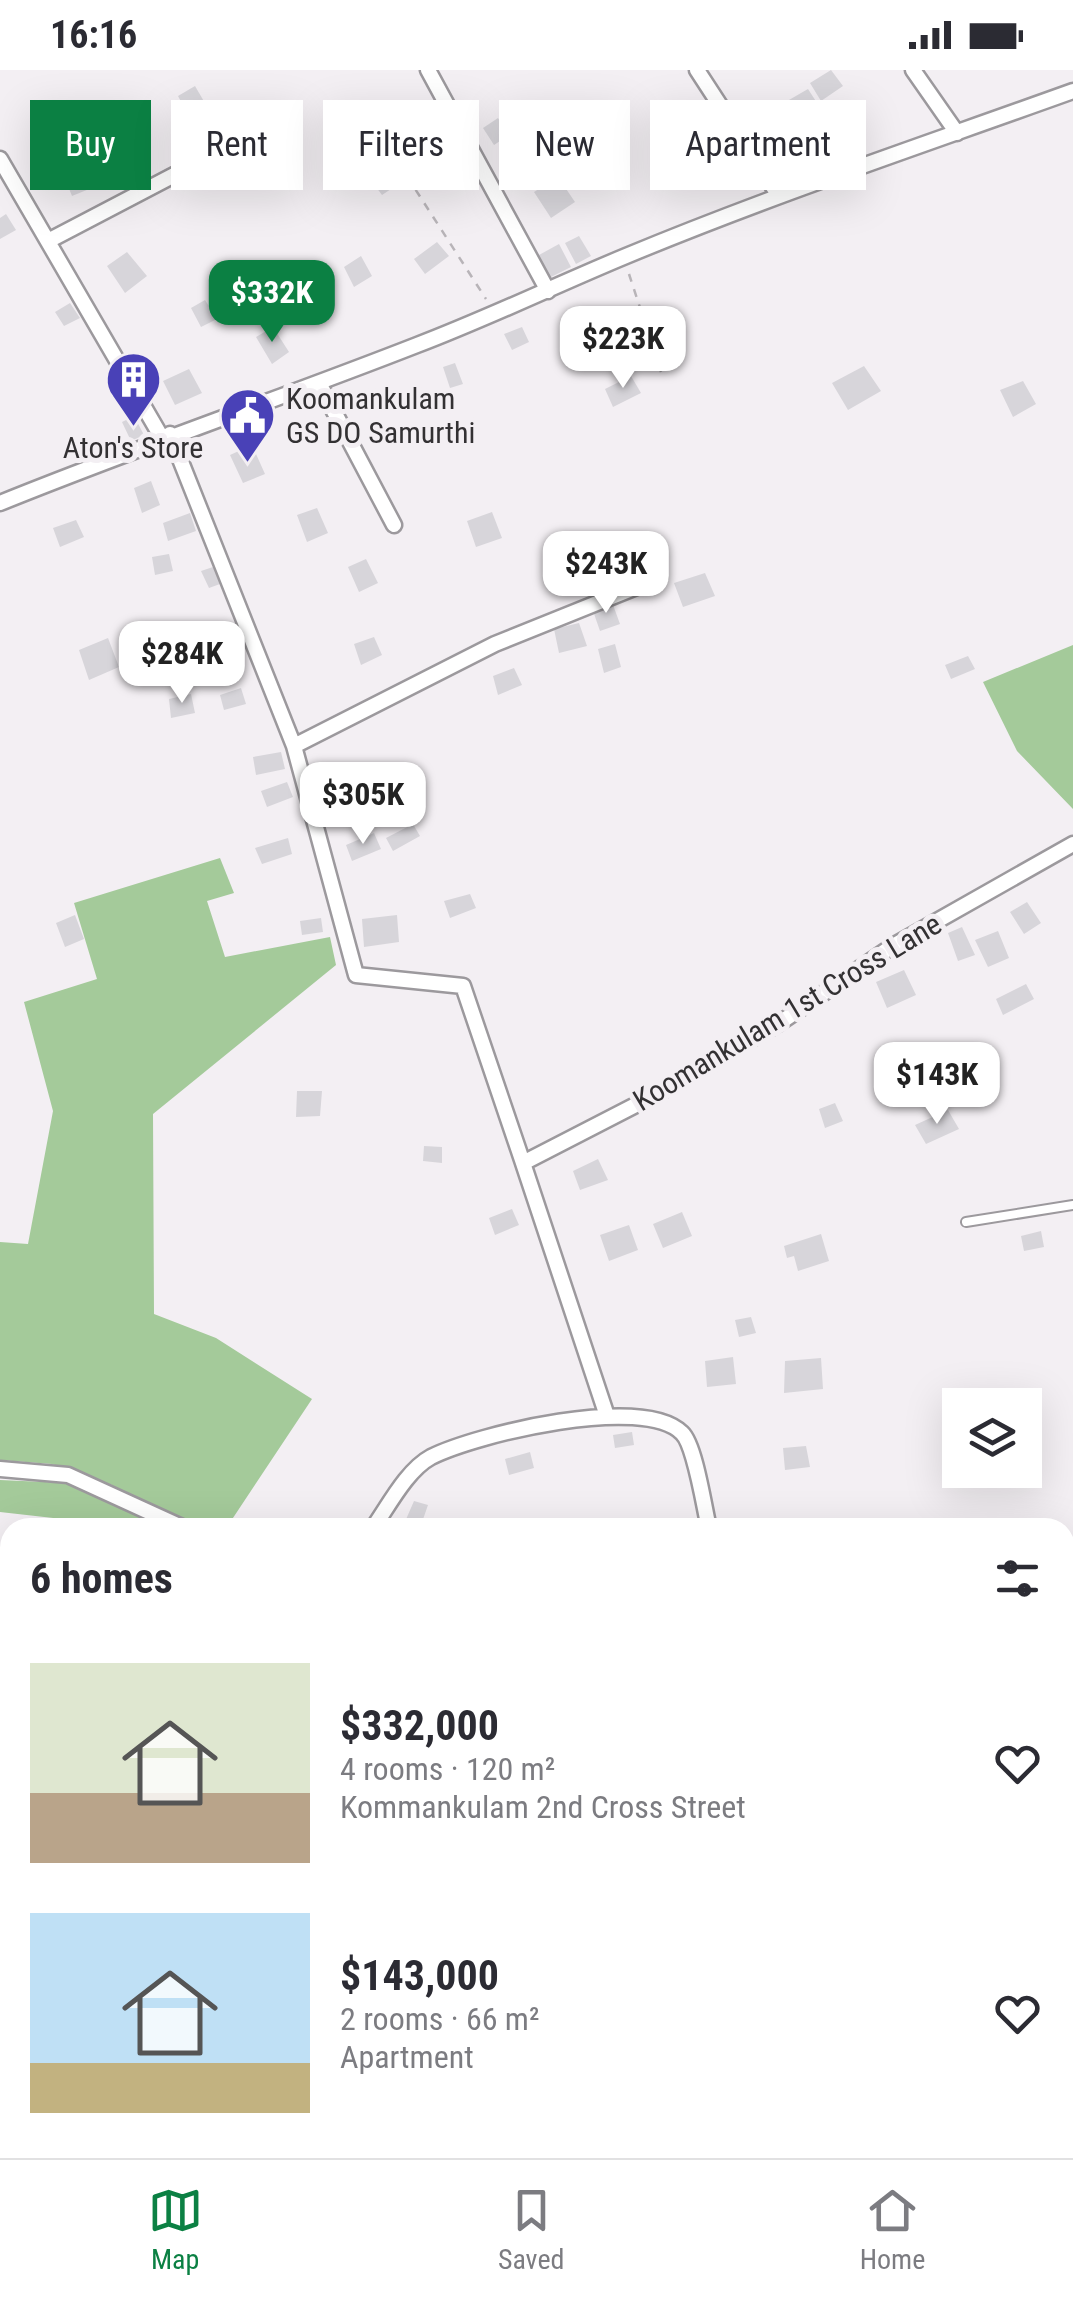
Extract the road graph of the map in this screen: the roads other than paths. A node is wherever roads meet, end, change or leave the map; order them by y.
1 (428, 70) edge
2 (697, 70) edge
3 (913, 70) edge
4 (1073, 92) edge
5 (957, 133) junction
6 (0, 159) edge
7 (171, 177) edge
8 (779, 196) junction
9 (48, 241) junction
10 (548, 291) junction
11 (319, 384) junction
12 (166, 436) junction
13 (0, 503) edge
14 (394, 525) dead end
15 (659, 578) dead end
16 (294, 746) junction
17 (1073, 844) edge
18 (524, 1162) junction
19 (1073, 1205) edge
20 (966, 1222) dead end
21 (606, 1414) junction
22 (0, 1469) edge
23 (162, 1518) edge
24 (381, 1518) edge
25 (707, 1518) edge

1 - 10 street
2 - 8 street
3 - 5 street
4 - 5 street
5 - 8 street
6 - 9 street
7 - 9 street
8 - 10 street
9 - 12 street
10 - 11 street
11 - 12 street
11 - 14 street
12 - 13 street
12 - 16 street
15 - 16 street
16 - 18 street
17 - 18 street, Koomankulam 1st Cross Lane
18 - 21 street
19 - 20 lane
21 - 24 street
21 - 25 street
22 - 23 street

